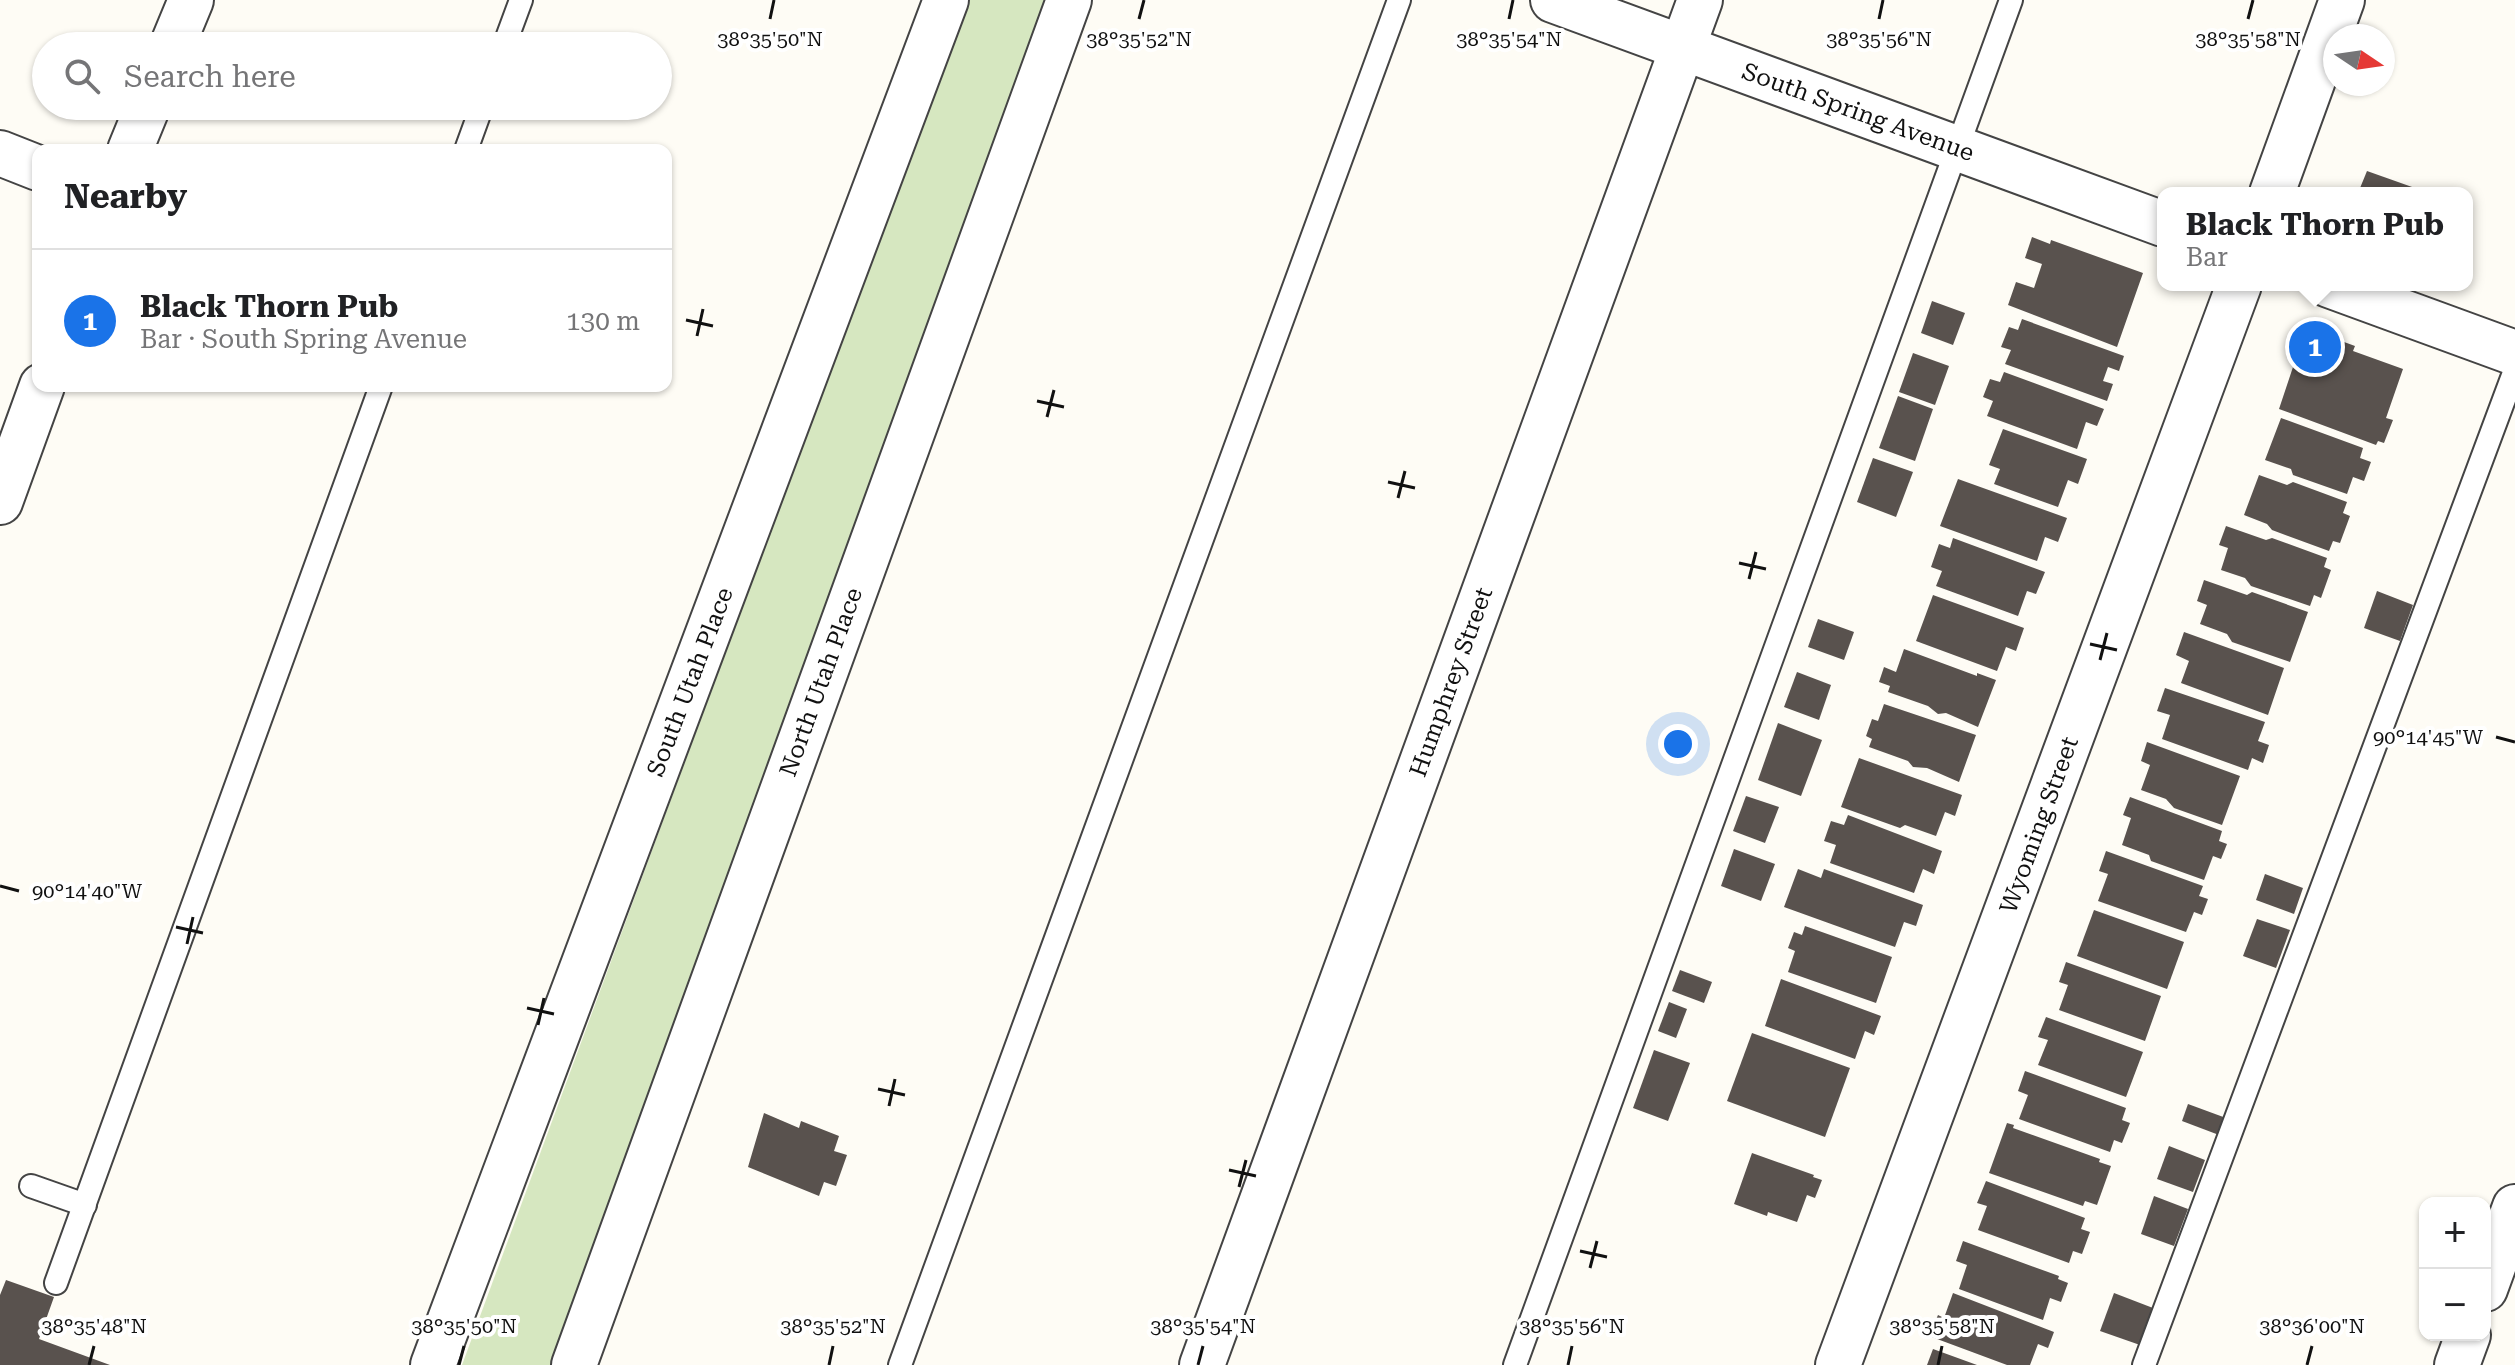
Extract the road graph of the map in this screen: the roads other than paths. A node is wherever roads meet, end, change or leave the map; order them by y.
1 (191, 0) edge
2 (521, 0) edge
3 (946, 0) edge
4 (1069, 0) edge
5 (1399, 0) edge
6 (1553, 0) edge
7 (1700, 0) edge
8 (2011, 0) edge
9 (2342, 0) edge
10 (178, 32) edge
11 (509, 32) edge
12 (1683, 48) junction
13 (142, 120) edge
14 (477, 120) edge
15 (132, 144) edge
16 (468, 144) edge
17 (1956, 148) junction
18 (0, 153) edge
19 (32, 166) edge
20 (2274, 187) edge
21 (2157, 222) edge
22 (2237, 291) edge
23 (2345, 291) edge
24 (2515, 353) edge
25 (2515, 370) edge
26 (40, 392) edge
27 (379, 392) edge
28 (0, 502) edge
29 (31, 1186) dead end
30 (85, 1205) junction
31 (2515, 1207) edge
32 (2491, 1273) edge
33 (56, 1283) dead end
34 (2466, 1341) edge
35 (433, 1365) edge
36 (574, 1365) edge
37 (900, 1365) edge
38 (1202, 1365) edge
39 (1515, 1365) edge
40 (1838, 1365) edge
41 (2144, 1365) edge
42 (2457, 1365) edge

1 - 10 street
2 - 11 lane
3 - 35 street, South Utah Place
4 - 36 street, North Utah Place
5 - 37 lane
6 - 12 street, South Spring Avenue
7 - 12 street, Humphrey Street
8 - 17 lane
9 - 20 street
12 - 17 street, South Spring Avenue
12 - 38 street, Humphrey Street
13 - 15 street
14 - 16 lane
17 - 21 street, South Spring Avenue
17 - 39 lane
18 - 19 street
22 - 40 street, Wyoming Street
23 - 24 street
25 - 41 lane
26 - 28 street
27 - 30 lane
29 - 30 lane
30 - 33 lane
31 - 32 street
34 - 42 street

